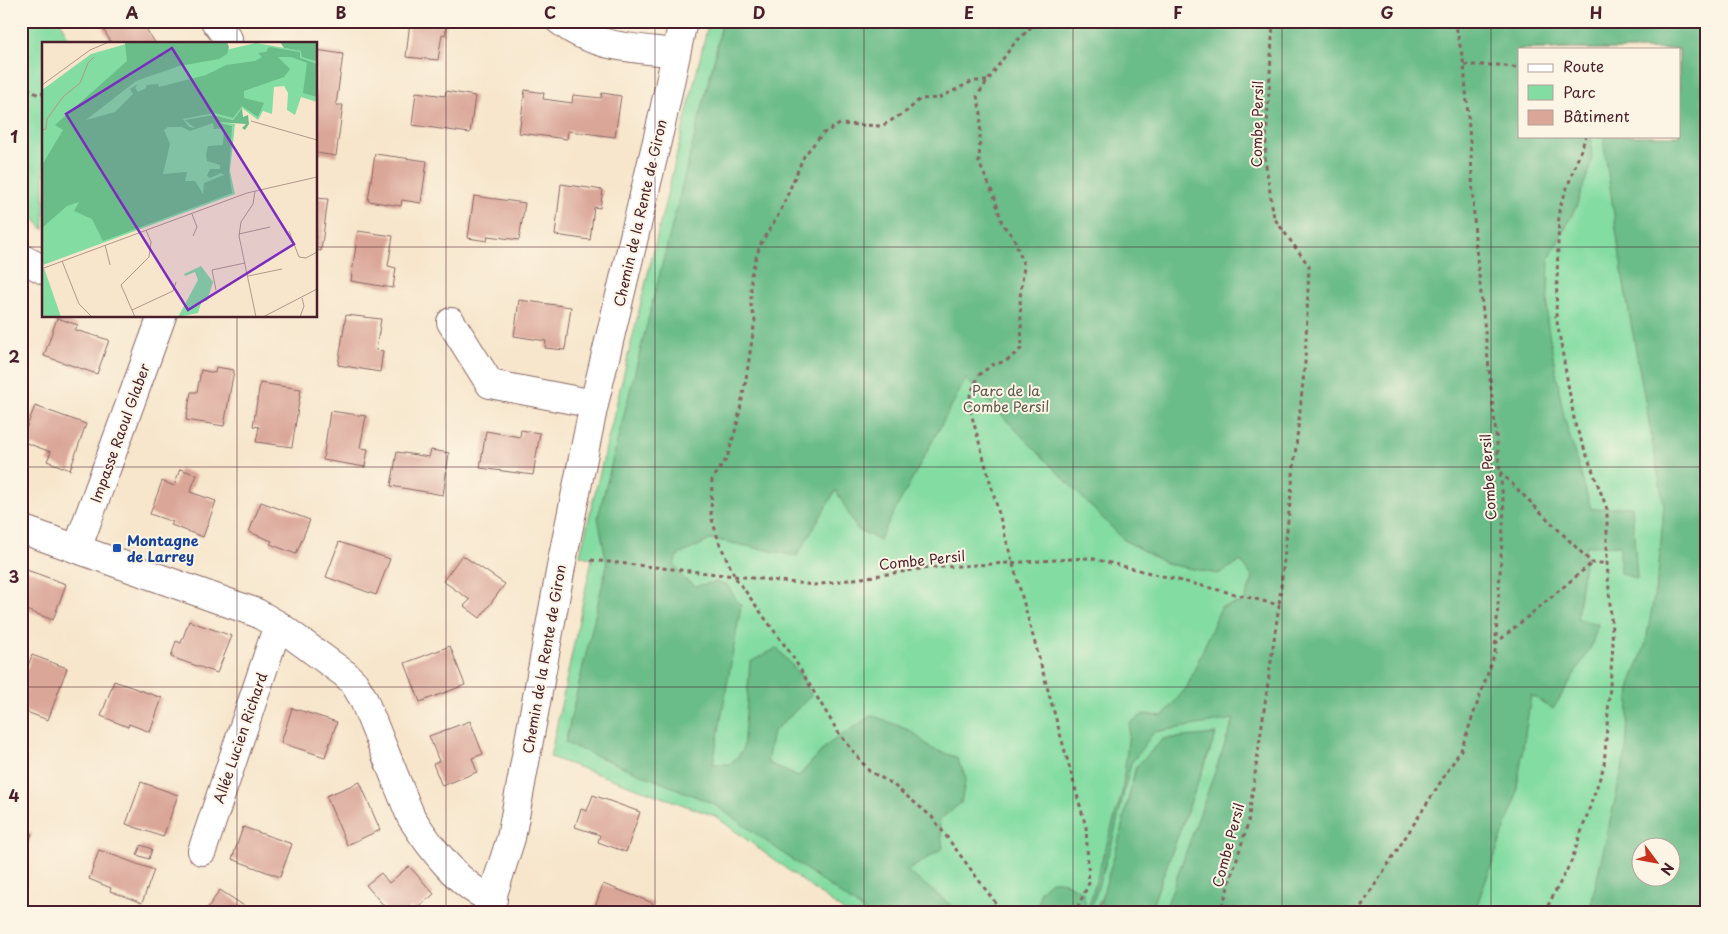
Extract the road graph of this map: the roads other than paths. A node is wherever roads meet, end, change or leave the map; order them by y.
1 (560, 21) edge
2 (682, 21) edge
3 (676, 53) junction
4 (21, 258) edge
5 (42, 269) edge
6 (161, 318) edge
7 (451, 322) dead end
8 (594, 404) junction
9 (21, 529) edge
10 (78, 549) junction
11 (278, 625) junction
12 (202, 851) dead end
13 (490, 906) edge

1 - 3 street
2 - 3 street, Chemin de la Rente de Giron
3 - 8 street, Chemin de la Rente de Giron
4 - 5 street
6 - 10 street, Impasse Raoul Glaber
7 - 8 street
8 - 13 street, Chemin de la Rente de Giron
9 - 10 street
10 - 11 street
11 - 12 street, Allée Lucien Richard
11 - 13 street

